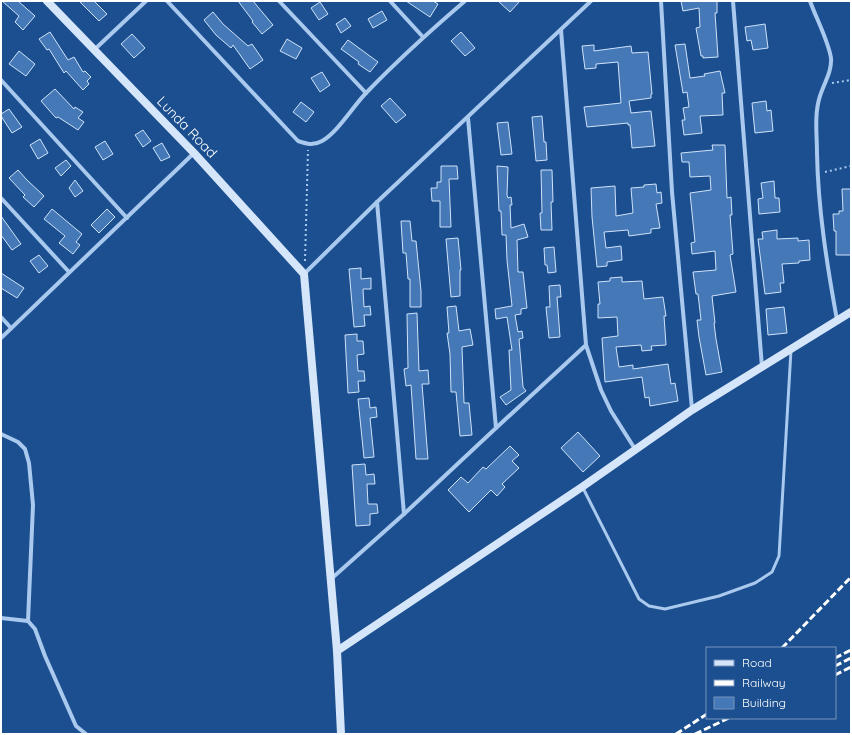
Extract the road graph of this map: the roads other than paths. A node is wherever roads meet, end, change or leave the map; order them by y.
1 (47, 1) edge
2 (146, 1) edge
3 (167, 1) edge
4 (279, 1) edge
5 (390, 1) edge
6 (465, 1) edge
7 (591, 1) edge
8 (661, 1) edge
9 (733, 1) edge
10 (810, 1) edge
11 (561, 30) junction
12 (423, 37) junction
13 (94, 50) junction
14 (1, 80) edge
15 (366, 93) junction
16 (468, 118) junction
17 (194, 153) junction
18 (1, 198) edge
19 (377, 202) junction
20 (127, 218) junction
21 (68, 272) junction
22 (304, 274) junction
23 (851, 312) edge
24 (1, 317) edge
25 (837, 320) junction
26 (11, 328) junction
27 (1, 338) edge
28 (586, 346) junction
29 (791, 350) junction
30 (762, 367) junction
31 (692, 410) junction
32 (496, 428) junction
33 (1, 434) edge
34 (635, 450) junction
35 (582, 487) junction
36 (404, 514) junction
37 (330, 579) junction
38 (1, 618) edge
39 (28, 621) junction
40 (337, 651) junction
41 (86, 734) edge
42 (342, 734) edge

1 - 13 street, Lunda Road
2 - 13 street
3 - 15 street
4 - 15 street
5 - 12 street
6 - 12 street
7 - 11 street
8 - 31 street
9 - 30 street
10 - 25 street
11 - 16 street
11 - 28 street
12 - 15 street
13 - 17 street, Lunda Road
14 - 20 street
16 - 19 street
16 - 32 street
17 - 20 street
17 - 22 street, Lunda Road
18 - 21 street
19 - 22 street
19 - 36 street
20 - 21 street
21 - 26 street
22 - 37 street
23 - 25 street
24 - 26 street
25 - 29 street
26 - 27 street
28 - 32 street
28 - 34 street
29 - 30 street
29 - 35 lane
30 - 31 street
31 - 34 street
32 - 36 street
33 - 39 street
34 - 35 street
35 - 40 street
36 - 37 street
37 - 40 street
38 - 39 street
39 - 41 street
40 - 42 street

